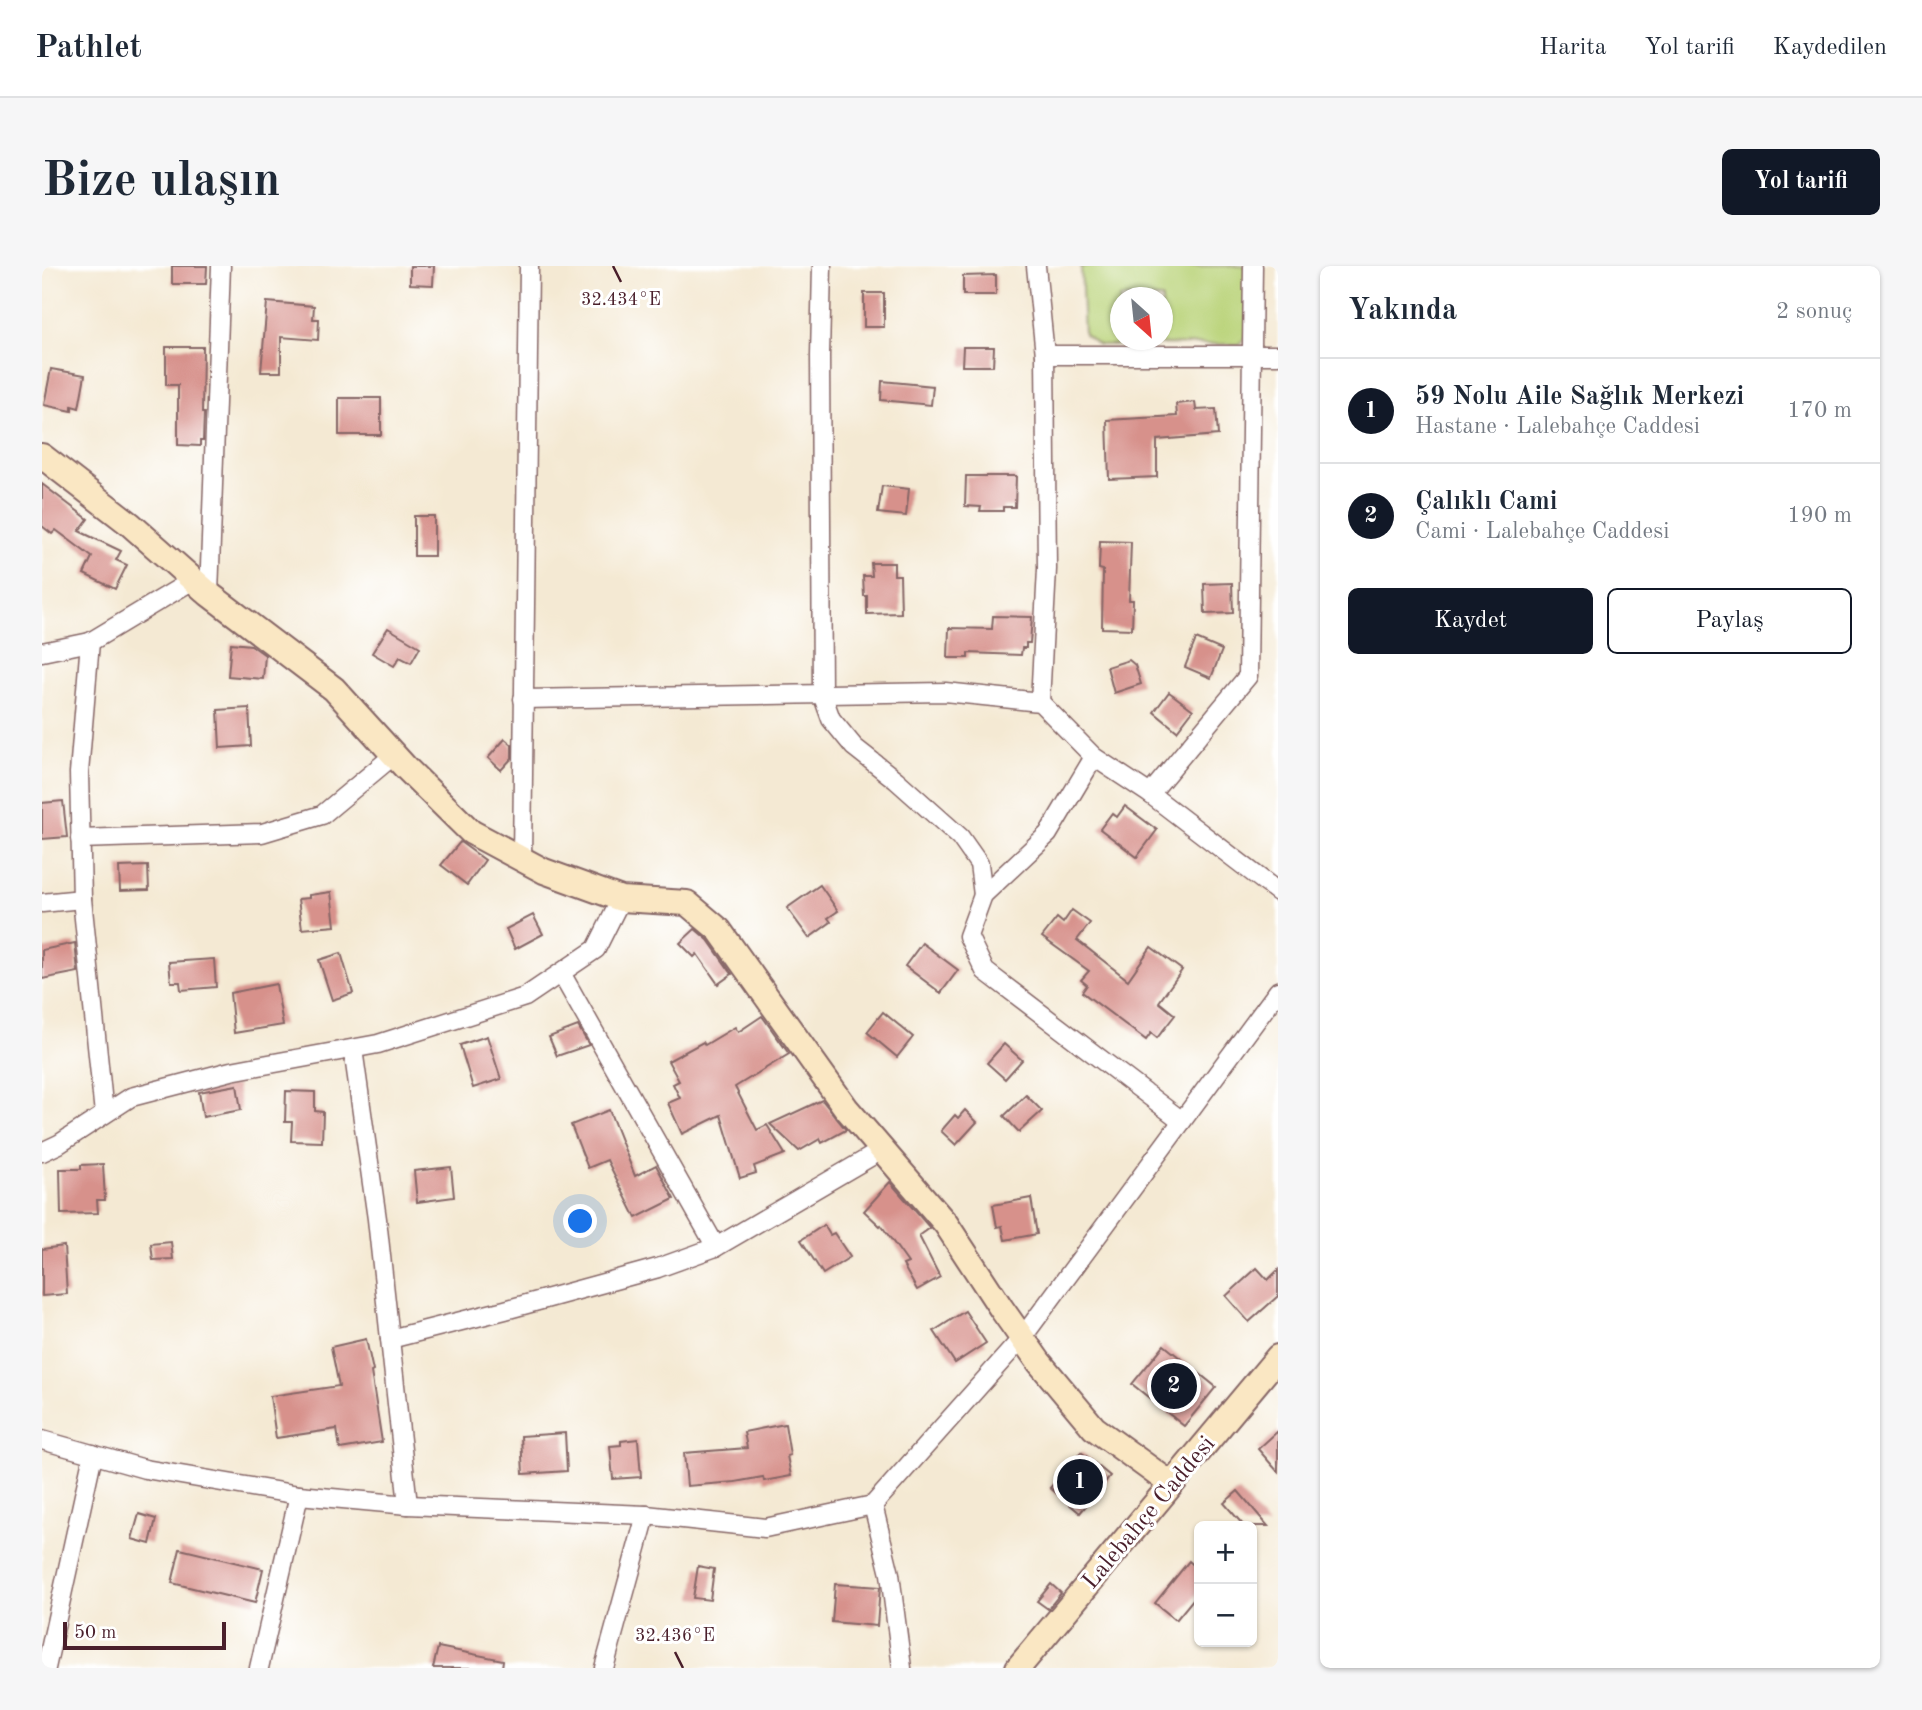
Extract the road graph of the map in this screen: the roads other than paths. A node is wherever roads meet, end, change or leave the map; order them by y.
1 (221, 266) edge
2 (529, 266) edge
3 (822, 266) edge
4 (1036, 266) edge
5 (1253, 266) edge
6 (1045, 355) junction
7 (1254, 355) junction
8 (1278, 355) edge
9 (42, 456) edge
10 (201, 587) junction
11 (90, 642) junction
12 (42, 652) edge
13 (822, 694) junction
14 (523, 699) junction
15 (1040, 702) junction
16 (394, 755) junction
17 (1094, 757) junction
18 (1150, 794) junction
19 (80, 839) junction
20 (522, 859) junction
21 (1278, 892) edge
22 (983, 895) junction
23 (82, 899) junction
24 (621, 899) junction
25 (42, 903) edge
26 (561, 972) junction
27 (1278, 991) edge
28 (353, 1049) junction
29 (104, 1114) junction
30 (1182, 1121) junction
31 (882, 1150) junction
32 (42, 1152) edge
33 (716, 1248) junction
34 (1022, 1338) junction
35 (390, 1339) junction
36 (1278, 1357) edge
37 (42, 1440) edge
38 (93, 1454) junction
39 (1171, 1484) junction
40 (299, 1495) junction
41 (408, 1505) junction
42 (873, 1505) junction
43 (646, 1515) junction
44 (46, 1668) edge
45 (258, 1668) edge
46 (604, 1668) edge
47 (902, 1668) edge
48 (1018, 1668) edge

1 - 10 street
2 - 14 street
3 - 13 street
4 - 6 street
5 - 7 street
6 - 7 street
6 - 15 street
7 - 8 street
7 - 18 street
9 - 10 street
10 - 11 street
10 - 16 street
11 - 12 street
11 - 19 street
13 - 14 street
13 - 15 street
13 - 22 street
14 - 20 street
15 - 17 street
16 - 19 street
16 - 20 street
17 - 18 street
17 - 22 street
18 - 21 street
19 - 23 street
20 - 24 street
22 - 30 street
23 - 25 street
23 - 29 street
24 - 26 street
24 - 31 street
26 - 28 street
26 - 33 street
27 - 30 street
28 - 29 street
28 - 35 street
29 - 32 street
30 - 34 street
31 - 33 street
31 - 34 street
33 - 35 street
34 - 39 street
34 - 42 street
35 - 41 street
36 - 39 street, Lalebahçe Caddesi
37 - 38 street
38 - 40 street
38 - 44 street
39 - 48 street, Lalebahçe Caddesi
40 - 41 street
40 - 45 street
41 - 43 street
42 - 43 street
42 - 47 street
43 - 46 street

